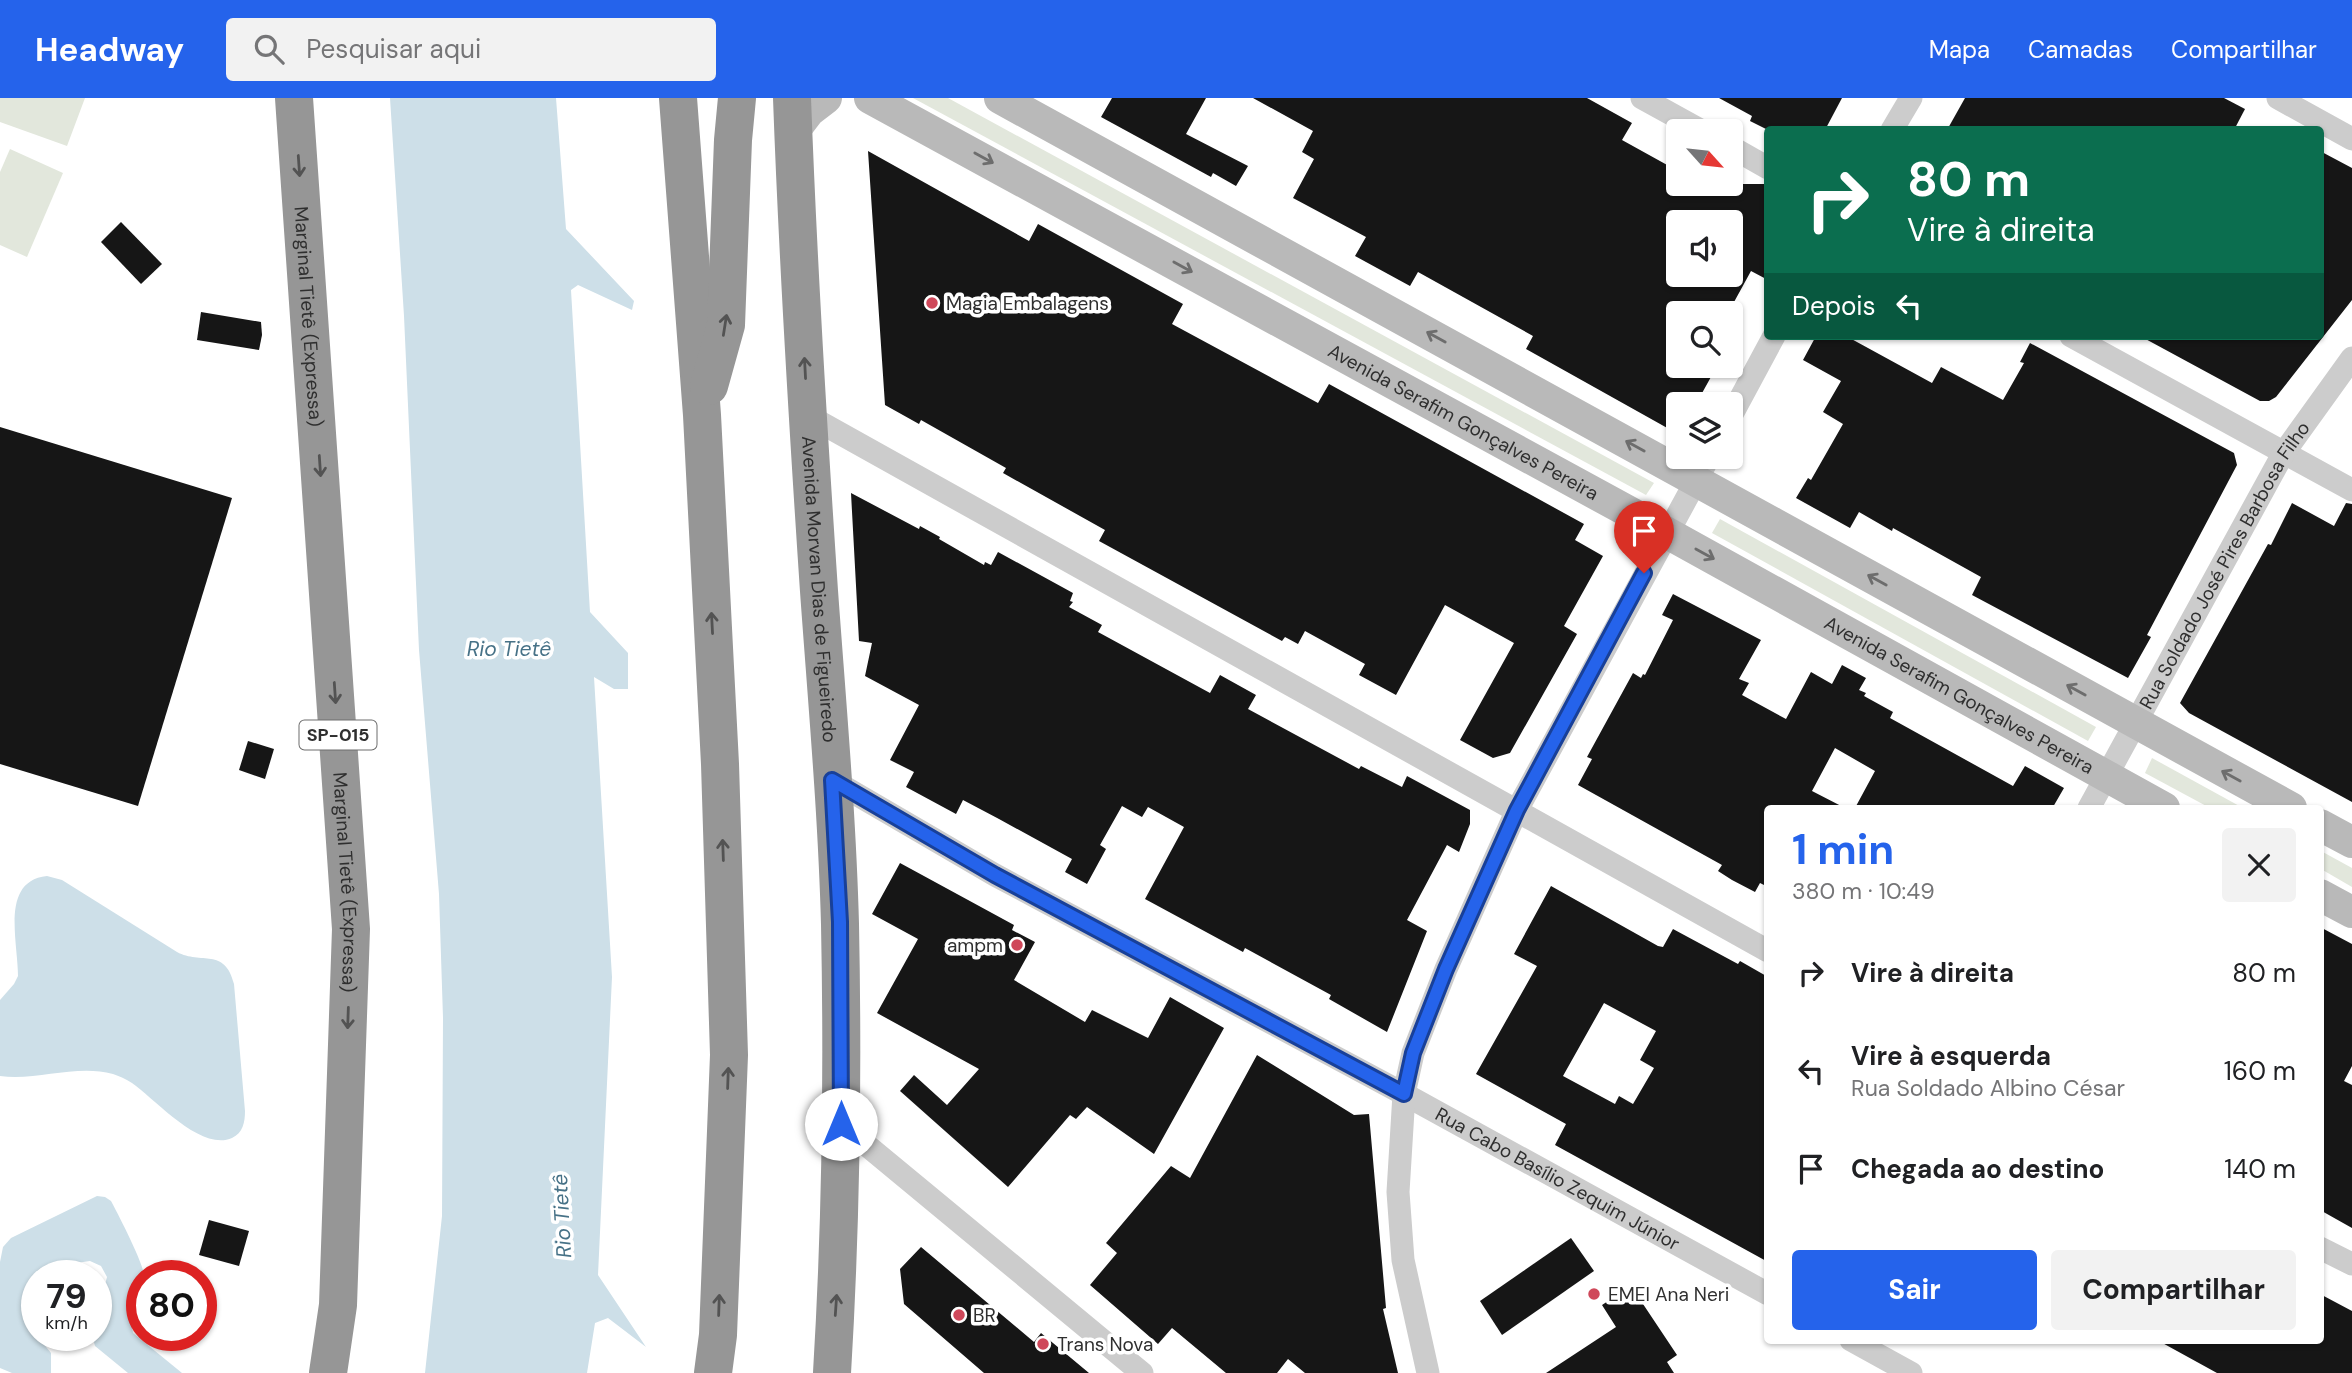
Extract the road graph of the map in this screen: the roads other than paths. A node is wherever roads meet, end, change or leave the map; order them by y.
1 (294, 98) edge
2 (678, 98) edge
3 (737, 98) edge
4 (826, 98) edge
5 (870, 98) edge
6 (1000, 98) edge
7 (1642, 98) edge
8 (1911, 98) edge
9 (2278, 98) edge
10 (792, 115) edge
11 (1680, 119) edge
12 (1894, 126) edge
13 (2352, 139) edge
14 (1743, 154) edge
15 (1764, 166) edge
16 (1772, 340) edge
17 (2078, 340) edge
18 (2352, 358) edge
19 (1743, 394) edge
20 (702, 415) junction
21 (807, 415) junction
22 (1666, 449) edge
23 (2283, 454) junction
24 (1701, 469) edge
25 (1704, 469) edge
26 (2352, 490) edge
27 (1666, 532) junction
28 (2136, 723) junction
29 (2107, 777) junction
30 (832, 780) junction
31 (2091, 805) edge
32 (2158, 805) edge
33 (2286, 805) edge
34 (1517, 810) junction
35 (2324, 827) edge
36 (2352, 842) edge
37 (2324, 897) edge
38 (2352, 912) edge
39 (1764, 949) edge
40 (1404, 1094) junction
41 (841, 1124) junction
42 (2324, 1250) edge
43 (2352, 1264) edge
44 (1764, 1292) edge
45 (1858, 1344) edge
46 (1879, 1356) edge
47 (328, 1373) edge
48 (713, 1373) edge
49 (832, 1373) edge
50 (1142, 1373) edge
51 (1428, 1373) edge
52 (1911, 1373) edge

1 -> 47 highway, Marginal Tietê (Expressa) / SP-015
2 - 20 highway
20 -> 3 highway
4 - 10 main road
5 -> 27 main road, Avenida Serafim Gonçalves Pereira
22 -> 6 main road
7 - 11 street
8 - 12 street
9 - 13 street
21 -> 10 highway, Avenida Morvan Dias de Figueiredo
14 - 15 street
16 - 19 street
17 - 23 street
18 - 23 street, Rua Soldado José Pires Barbosa Filho
48 -> 20 highway
21 - 30 highway, Avenida Morvan Dias de Figueiredo
21 - 34 street
23 - 26 street
23 - 28 street, Rua Soldado José Pires Barbosa Filho
24 - 27 street
28 -> 25 main road
27 -> 29 main road, Avenida Serafim Gonçalves Pereira
27 - 34 street
28 - 29 street, Rua Soldado José Pires Barbosa Filho
33 -> 28 main road
29 - 31 street, Rua Soldado José Pires Barbosa Filho
29 - 32 main road, Avenida Serafim Gonçalves Pereira
30 - 40 street, Rua Cabo Basílio Zequim Júnior
30 - 41 highway, Avenida Morvan Dias de Figueiredo
34 - 39 street
34 - 40 street
35 - 36 main road
37 - 38 main road
40 - 44 street, Rua Cabo Basílio Zequim Júnior
40 - 51 street
49 -> 41 highway, Avenida Morvan Dias de Figueiredo
41 - 50 street
42 - 43 street
45 - 46 street
46 - 52 street

